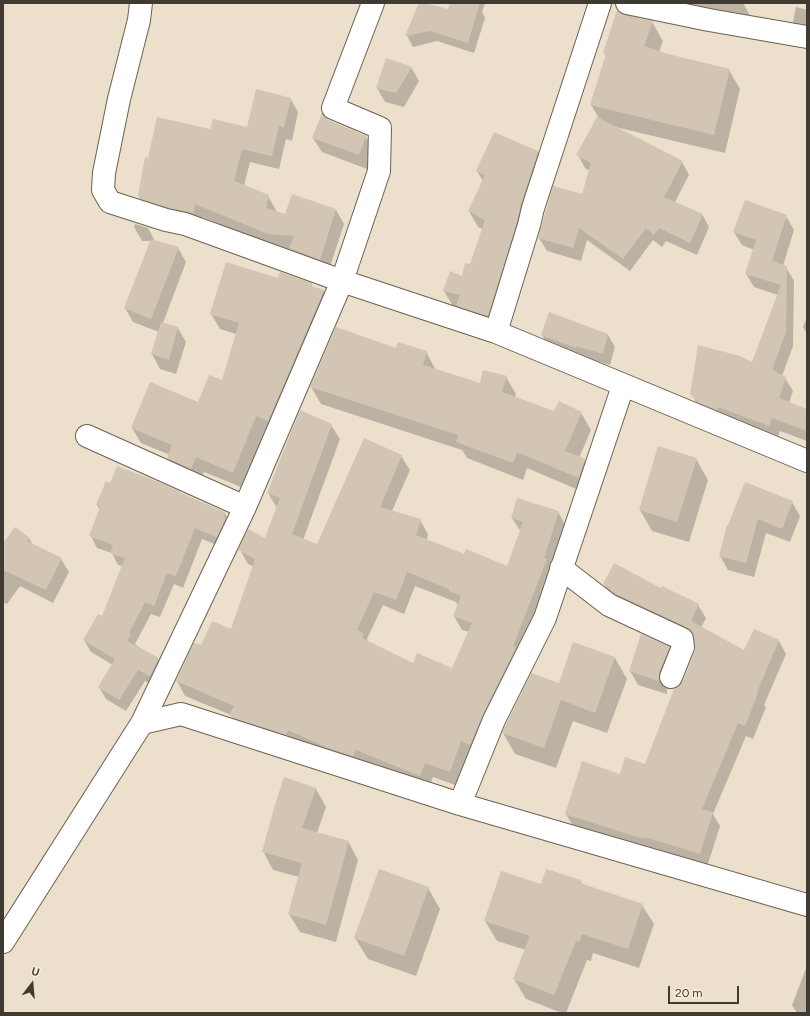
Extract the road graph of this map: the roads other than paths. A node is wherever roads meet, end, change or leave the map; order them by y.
1 (142, 3) edge
2 (373, 3) edge
3 (600, 3) edge
4 (627, 3) edge
5 (807, 37) edge
6 (342, 281) junction
7 (496, 332) junction
8 (623, 386) junction
9 (87, 436) dead end
10 (807, 461) edge
11 (244, 507) junction
12 (562, 568) junction
13 (672, 677) dead end
14 (142, 723) junction
15 (460, 804) junction
16 (807, 905) edge
17 (4, 940) edge

1 - 6 street
2 - 6 street
3 - 7 street
4 - 5 street
6 - 7 street
6 - 11 street
7 - 8 street
8 - 10 street
8 - 12 street
9 - 11 street
11 - 14 street
12 - 13 street
12 - 15 street
14 - 15 street
14 - 17 street
15 - 16 street

